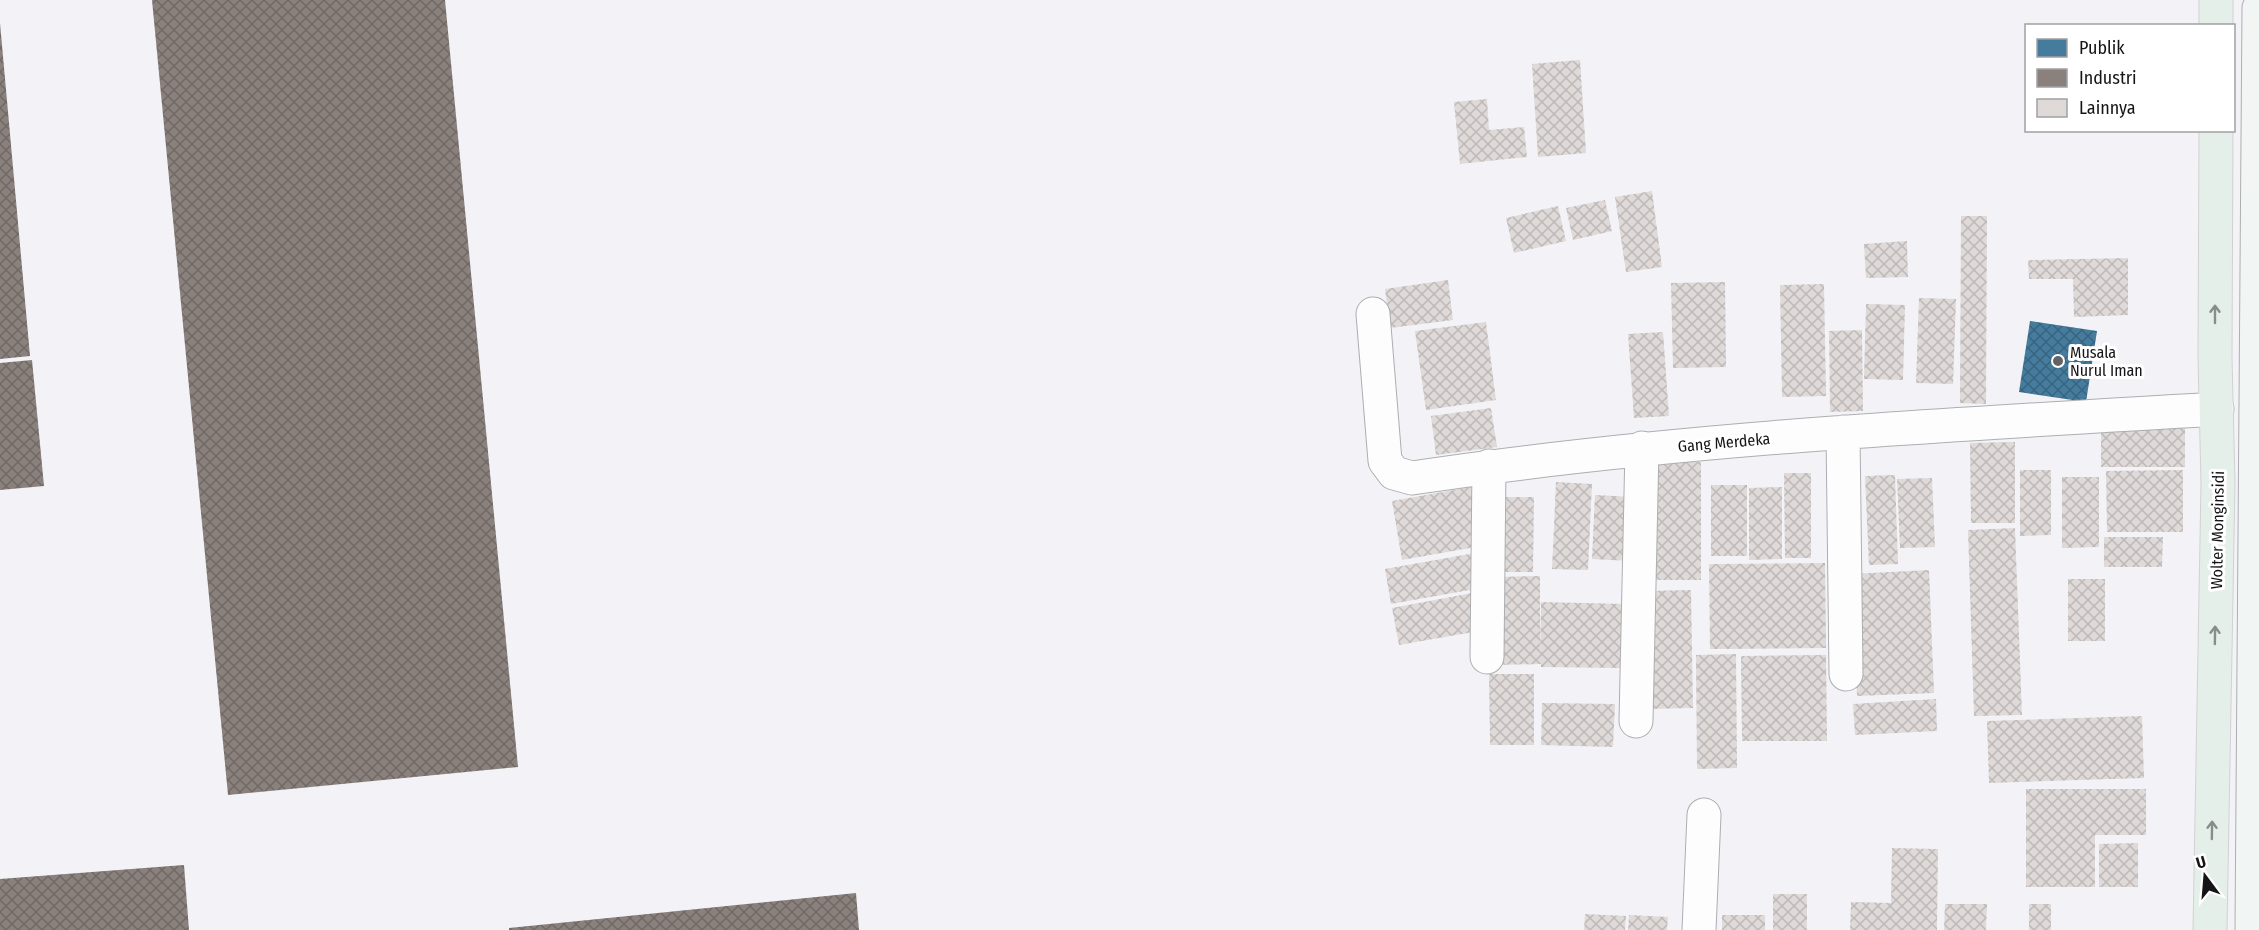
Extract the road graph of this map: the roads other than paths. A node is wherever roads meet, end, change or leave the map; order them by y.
1 (2216, 0) edge
2 (2259, 8) edge
3 (2216, 24) edge
4 (2216, 132) edge
5 (1372, 314) dead end
6 (2255, 357) junction
7 (2215, 358) junction
8 (2217, 409) junction
9 (1843, 432) junction
10 (1642, 448) junction
11 (1490, 466) junction
12 (2257, 487) edge
13 (1487, 657) dead end
14 (1846, 674) dead end
15 (1636, 721) dead end
16 (1704, 815) dead end
17 (1699, 930) edge
18 (2210, 930) edge
19 (2252, 930) edge

1 - 3 main road
2 - 6 main road
7 -> 4 main road, Wolter Monginsidi
5 - 11 street, Gang Merdeka
6 - 7 main road
6 - 12 main road
7 - 8 main road, Wolter Monginsidi
8 - 9 street, Gang Merdeka
18 -> 8 main road, Wolter Monginsidi
9 - 10 street, Gang Merdeka
9 - 14 street
10 - 11 street, Gang Merdeka
10 - 15 street
11 - 13 street
12 - 19 main road
16 - 17 street

